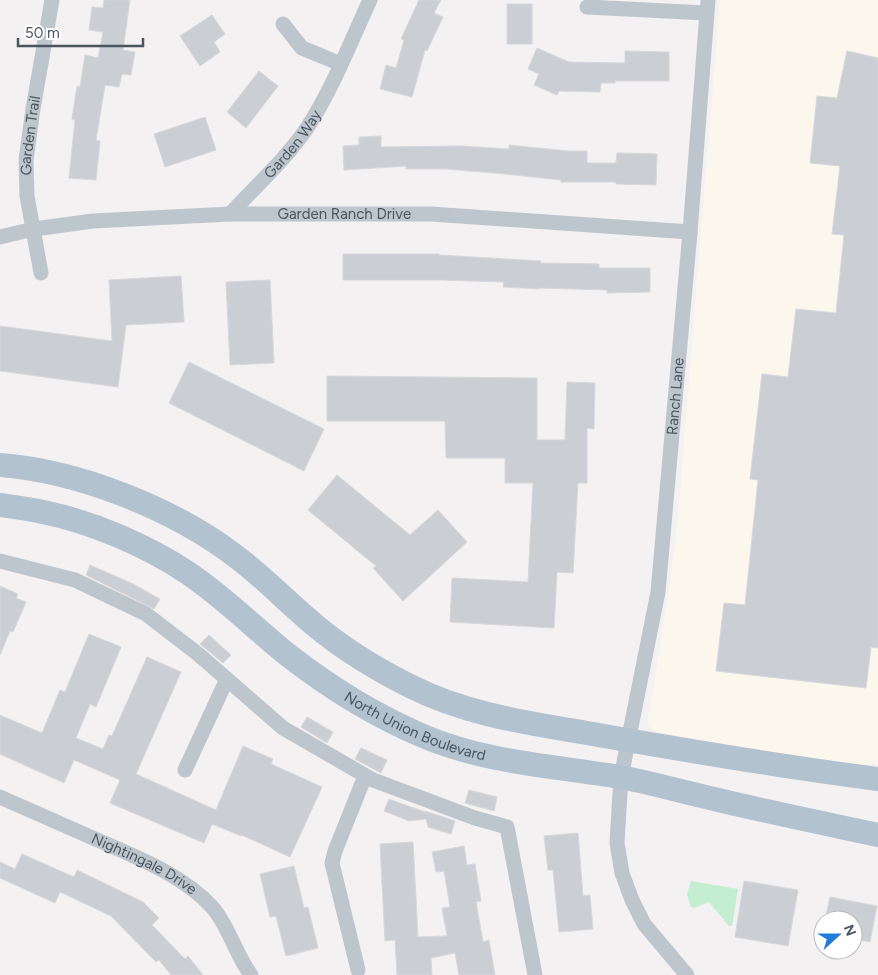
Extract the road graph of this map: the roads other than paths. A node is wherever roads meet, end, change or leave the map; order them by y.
1 (52, 0) edge
2 (370, 0) edge
3 (586, 7) dead end
4 (707, 7) edge
5 (283, 24) dead end
6 (341, 64) junction
7 (230, 214) junction
8 (34, 229) junction
9 (690, 232) junction
10 (0, 237) edge
11 (40, 273) dead end
12 (0, 465) edge
13 (0, 505) edge
14 (0, 561) edge
15 (227, 679) junction
16 (628, 740) junction
17 (185, 770) dead end
18 (365, 776) junction
19 (621, 777) junction
20 (878, 779) edge
21 (0, 797) edge
22 (878, 835) edge
23 (358, 970) dead end
24 (251, 975) edge
25 (535, 975) edge
26 (688, 975) edge

1 - 8 street, Garden Trail
2 - 6 street, Garden Way
3 - 4 street, Ranch Lane
4 - 9 street, Ranch Lane
5 - 6 street
6 - 7 street, Garden Way
7 - 8 street, Garden Ranch Drive
7 - 9 street, Garden Ranch Drive
8 - 10 street, Garden Ranch Drive
8 - 11 street, Garden Trail
9 - 16 street, Ranch Lane
12 - 16 main road
13 - 19 main road, North Union Boulevard
14 - 15 street
15 - 17 street
15 - 18 street
16 - 19 street, Ranch Lane
16 - 20 main road
18 - 23 street
18 - 25 street
19 - 22 main road, North Union Boulevard
19 - 26 street, Ranch Lane
21 - 24 street, Nightingale Drive

